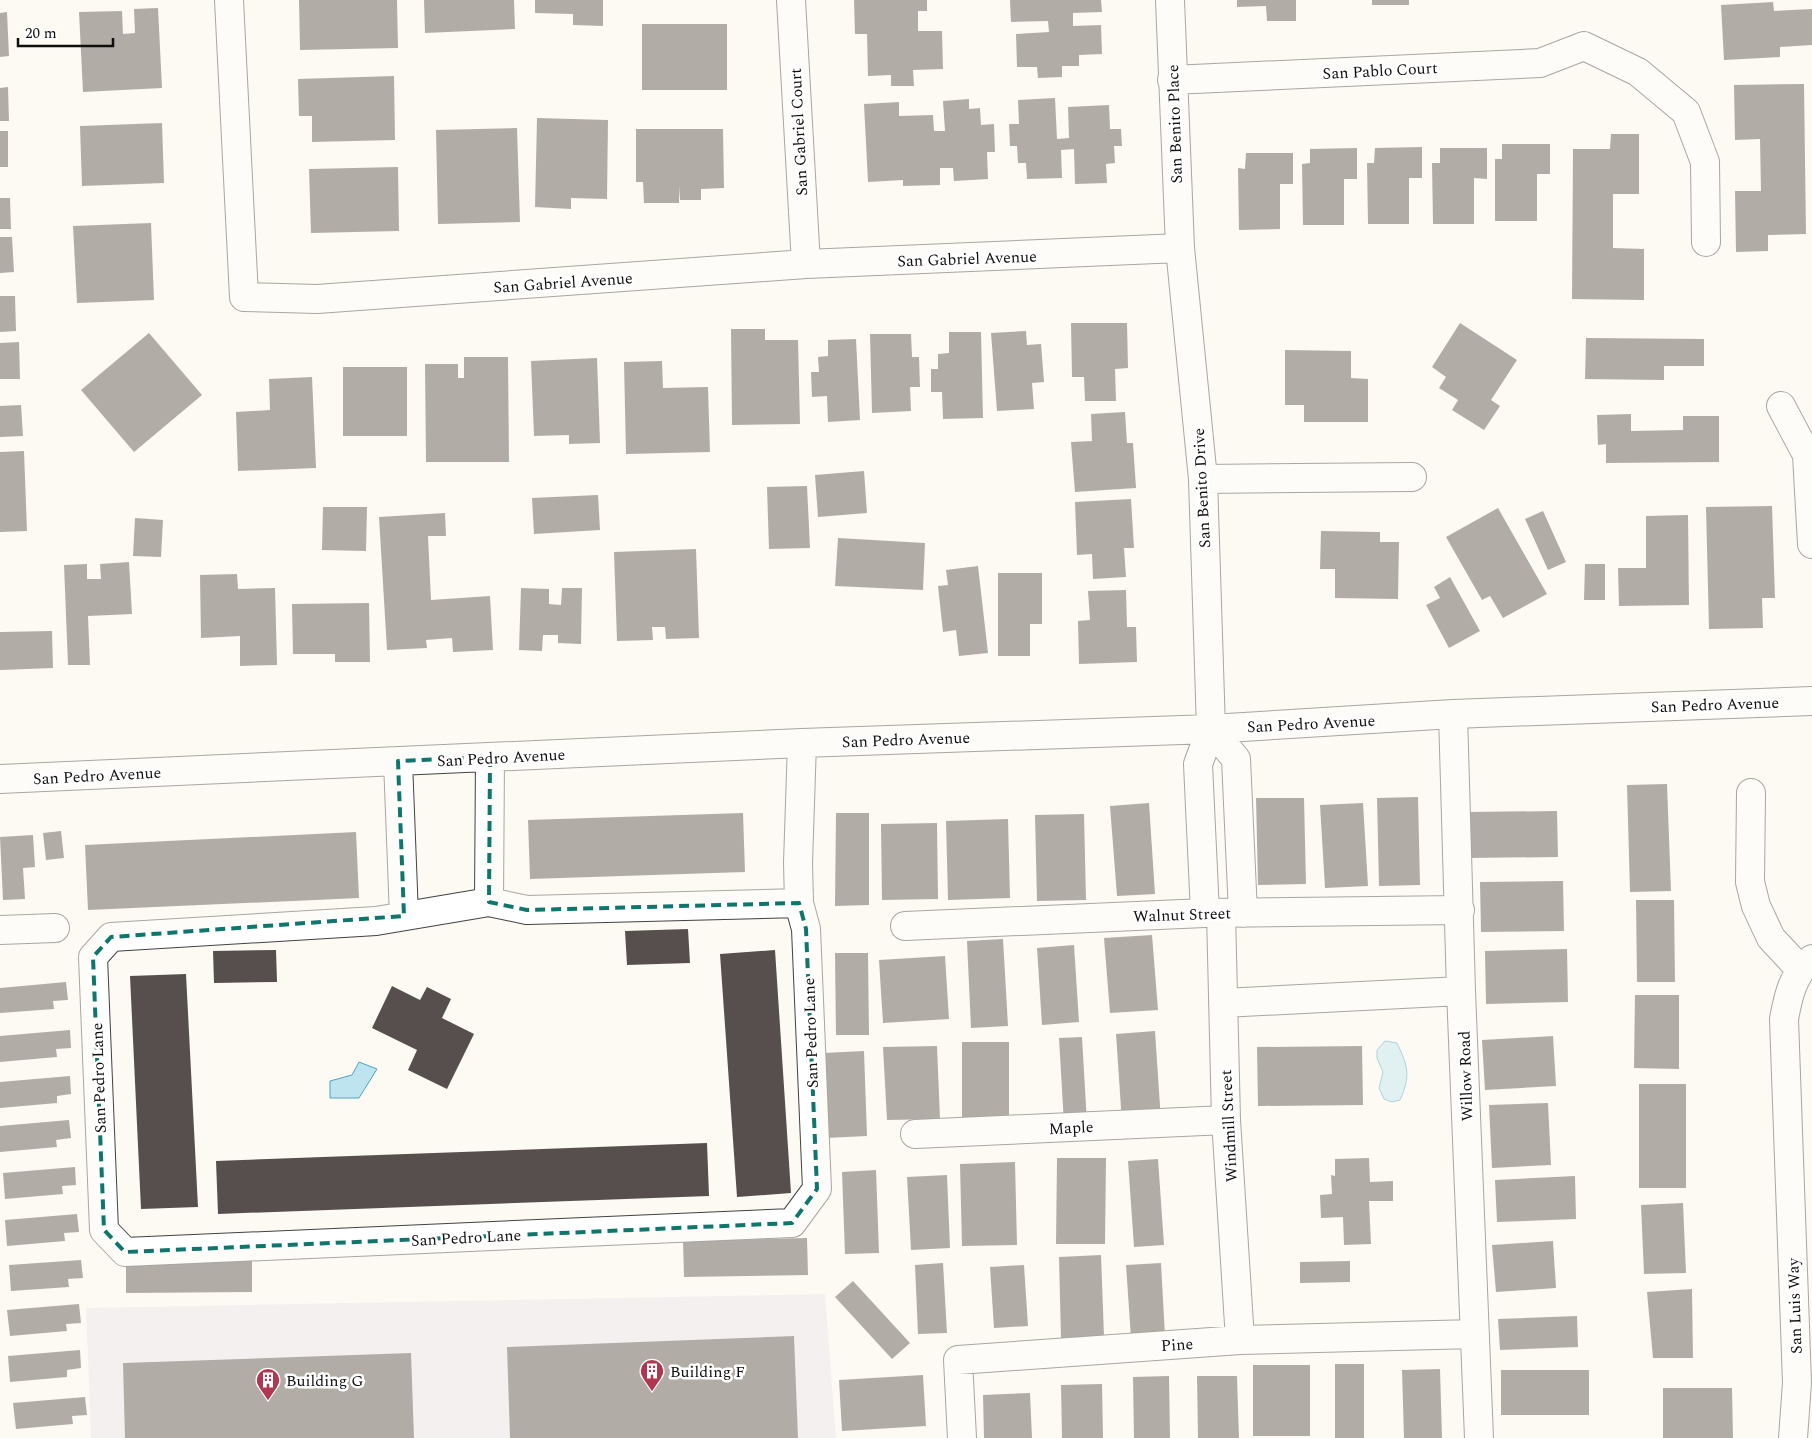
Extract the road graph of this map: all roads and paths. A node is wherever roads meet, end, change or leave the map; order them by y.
1 (229, 0) edge
2 (791, 0) edge
3 (1170, 0) edge
4 (1172, 80) junction
5 (1706, 242) dead end
6 (1180, 248) junction
7 (806, 264) junction
8 (1781, 406) dead end
9 (1412, 477) dead end
10 (1203, 479) junction
11 (1812, 544) edge
12 (1812, 701) edge
13 (1453, 714) junction
14 (1210, 729) junction
15 (802, 743) junction
16 (490, 757) junction
17 (398, 761) junction
18 (0, 779) edge
19 (1751, 793) dead end
20 (489, 902) junction
21 (799, 903) junction
22 (1460, 910) junction
23 (1223, 913) junction
24 (404, 916) junction
25 (905, 926) dead end
26 (55, 928) dead end
27 (0, 930) edge
28 (1806, 964) edge
29 (1461, 991) junction
30 (1223, 1003) junction
31 (1226, 1120) junction
32 (915, 1134) dead end
33 (1801, 1173) edge
34 (1475, 1334) junction
35 (1240, 1340) junction
36 (962, 1438) edge
37 (1479, 1438) edge
38 (1792, 1438) edge

1 - 7 street, San Gabriel Avenue
2 - 7 street, San Gabriel Court
3 - 4 street, San Benito Place
4 - 5 street, San Pablo Court
4 - 6 street, San Benito Place
6 - 7 street, San Gabriel Avenue
6 - 10 street, San Benito Drive
8 - 11 street
9 - 10 street
10 - 14 street, San Benito Drive
12 - 13 street, San Pedro Avenue
13 - 14 street, San Pedro Avenue
13 - 22 street, Willow Road
14 - 15 street, San Pedro Avenue
14 - 23 street, Windmill Street
14 - 23 street, Windmill Street
15 - 16 street, San Pedro Avenue
15 - 21 street
16 - 17 street, San Pedro Avenue
16 - 20 street
17 - 18 street, San Pedro Avenue
17 - 24 street
19 - 28 street
20 - 21 street, San Pedro Lane
20 - 24 street, San Pedro Lane
21 - 24 street, San Pedro Lane
22 - 23 street, Walnut Street
22 - 29 street, Willow Road
23 - 25 street, Walnut Street
23 - 30 street, Windmill Street
26 - 27 street
28 - 33 street, San Luis Way
29 - 30 street
29 - 34 street, Willow Road
30 - 31 street, Windmill Street
31 - 32 street, Maple
31 - 35 street, Windmill Street
33 - 38 street, San Luis Way
34 - 35 street, Pine
34 - 37 street, Willow Road
35 - 36 street, Pine

